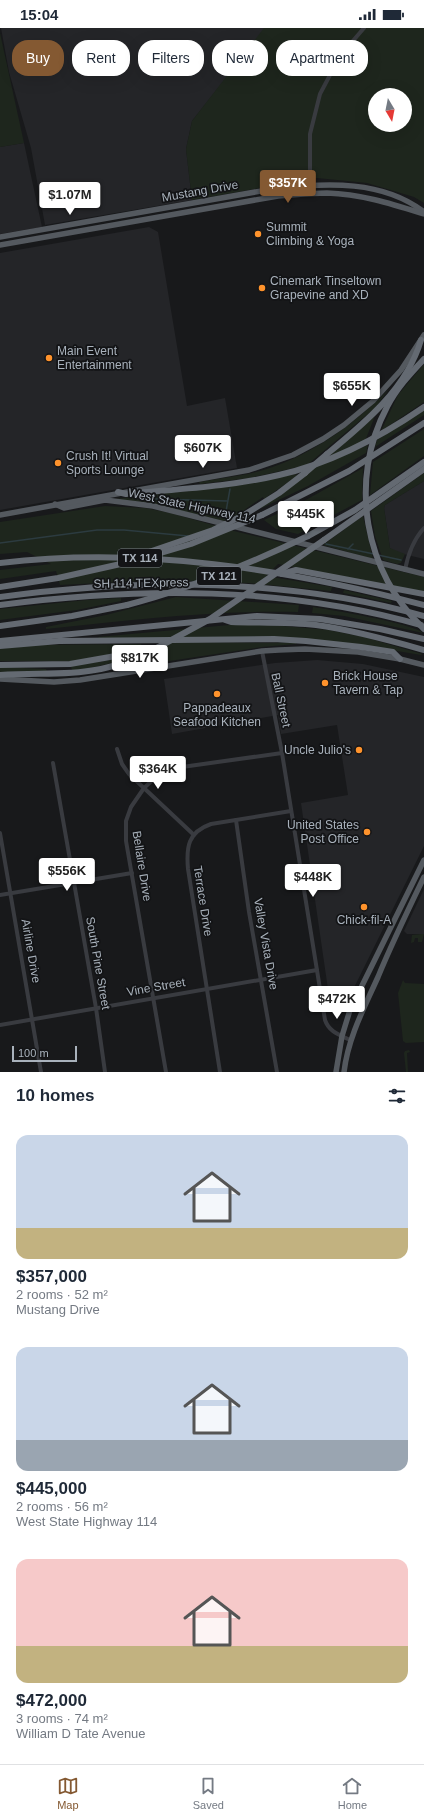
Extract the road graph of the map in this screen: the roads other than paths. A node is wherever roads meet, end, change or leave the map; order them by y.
1 (364, 28) edge
2 (310, 185) junction
3 (310, 194) junction
4 (193, 203) junction
5 (194, 211) junction
6 (424, 213) edge
7 (0, 237) edge
8 (0, 245) edge
9 (423, 338) edge
10 (424, 359) edge
11 (424, 407) edge
12 (424, 423) edge
13 (424, 462) edge
14 (424, 469) edge
15 (118, 492) junction
16 (55, 504) junction
17 (0, 515) edge
18 (424, 528) edge
19 (134, 561) junction
20 (0, 563) edge
21 (405, 570) junction
22 (280, 574) junction
23 (424, 574) edge
24 (0, 587) edge
25 (424, 594) edge
26 (0, 597) edge
27 (0, 605) edge
28 (424, 605) edge
29 (424, 616) edge
30 (222, 619) junction
31 (0, 626) edge
32 (424, 626) edge
33 (424, 629) edge
34 (424, 639) edge
35 (0, 640) edge
36 (0, 646) edge
37 (153, 650) junction
38 (424, 650) edge
39 (262, 651) junction
40 (400, 659) junction
41 (424, 660) edge
42 (416, 662) junction
43 (0, 665) edge
44 (424, 665) edge
45 (0, 675) edge
46 (0, 679) edge
47 (117, 749) dead end
48 (282, 753) junction
49 (54, 763) dead end
50 (144, 788) junction
51 (291, 811) junction
52 (236, 820) junction
53 (0, 834) edge
54 (194, 835) junction
55 (424, 860) edge
56 (132, 873) junction
57 (416, 876) junction
58 (423, 878) edge
59 (74, 883) junction
60 (10, 894) junction
61 (0, 895) edge
62 (394, 923) junction
63 (401, 926) junction
64 (317, 970) junction
65 (262, 979) junction
66 (208, 988) junction
67 (154, 998) junction
68 (96, 1008) junction
69 (32, 1020) junction
70 (0, 1025) edge
71 (342, 1036) junction
72 (350, 1040) junction
73 (41, 1072) edge
74 (105, 1072) edge
75 (166, 1072) edge
76 (220, 1072) edge
77 (277, 1072) edge
78 (336, 1072) edge
79 (344, 1072) edge

1 - 2 street
2 - 3 street
2 - 4 main road, Mustang Drive
2 - 6 main road, Mustang Drive
3 - 5 main road, Mustang Drive
3 - 6 main road, Mustang Drive
4 - 5 main road
4 - 7 main road, Mustang Drive
5 - 8 main road, Mustang Drive
9 - 15 main road
9 - 19 highway, bridge
10 - 33 highway, bridge
11 - 15 highway
12 - 19 highway, bridge
13 - 31 highway, TX 121, bridge
14 - 37 highway, bridge
15 - 16 main road
16 - 17 main road, West State Highway 114
16 - 21 main road, West State Highway 114
18 - 21 street
19 - 24 highway
20 - 22 highway, TX 114
21 - 23 main road, West State Highway 114
22 - 25 highway
22 - 28 highway, TX 114
26 - 29 highway, SH 114 TEXpress
27 - 32 highway, SH 114 TEXpress
30 - 34 highway
30 - 35 highway
30 - 38 highway
36 - 40 highway
37 - 43 highway
37 - 45 highway
39 - 40 main road
39 - 46 main road
39 - 48 street, Ball Street
40 - 42 main road
41 - 42 main road
42 - 44 main road
47 - 50 street
48 - 50 street, Bellaire Drive
48 - 51 street, Ball Street
49 - 59 street, South Pine Street
50 - 54 street
50 - 56 street, Bellaire Drive
51 - 52 street
51 - 64 street, Ball Street
52 - 54 street
52 - 65 street, Valley Vista Drive
53 - 60 street, Airline Drive
54 - 66 street, Terrace Drive
55 - 57 main road
56 - 59 street
56 - 67 street, Bellaire Drive
57 - 58 main road
57 - 62 main road
58 - 63 main road
59 - 60 street
59 - 68 street, South Pine Street
60 - 61 street
60 - 69 street, Airline Drive
62 - 63 main road
62 - 71 main road
63 - 72 main road
64 - 65 street, Vine Street
64 - 71 street, Ball Street
65 - 66 street, Vine Street
65 - 77 street, Valley Vista Drive
66 - 67 street, Vine Street
66 - 76 street, Terrace Drive
67 - 68 street, Vine Street
67 - 75 street, Bellaire Drive
68 - 69 street, Vine Street
68 - 74 street, South Pine Street
69 - 70 street, Vine Street
69 - 73 street, Airline Drive
71 - 72 street, Ball Street
71 - 78 main road
72 - 79 main road

